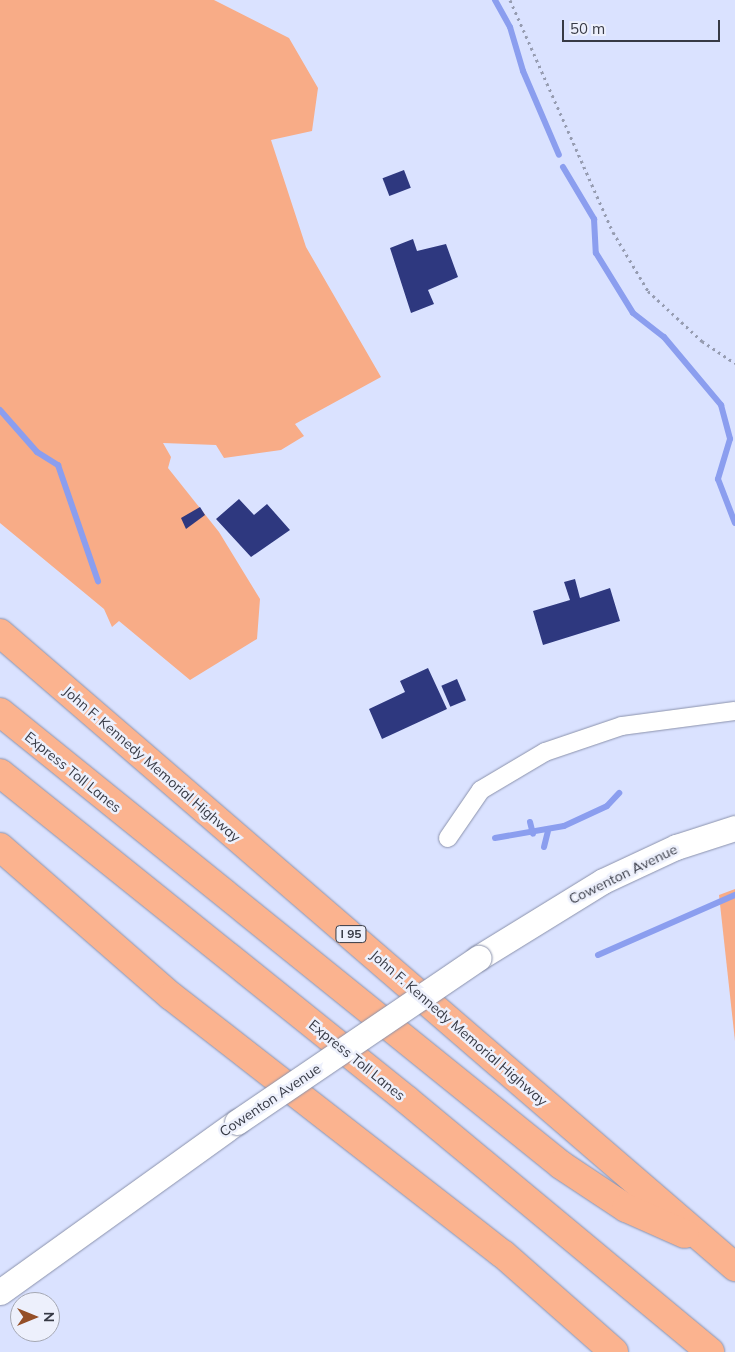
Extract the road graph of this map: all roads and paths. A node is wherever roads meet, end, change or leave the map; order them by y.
1 (510, 0) edge
2 (735, 363) edge
3 (0, 633) edge
4 (735, 711) edge
5 (0, 712) edge
6 (0, 773) edge
7 (735, 828) edge
8 (448, 838) dead end
9 (0, 847) edge
10 (700, 1238) junction
11 (735, 1267) edge
12 (0, 1292) edge
13 (614, 1352) edge
14 (710, 1352) edge

1 - 2 path
3 - 10 highway, John F. Kennedy Memorial Highway / I 95
4 - 8 street
5 - 10 highway, Express Toll Lanes
6 - 14 highway, Express Toll Lanes
7 - 12 street, Cowenton Avenue, bridge
9 - 13 highway
10 - 11 highway, John F. Kennedy Memorial Highway / I 95

